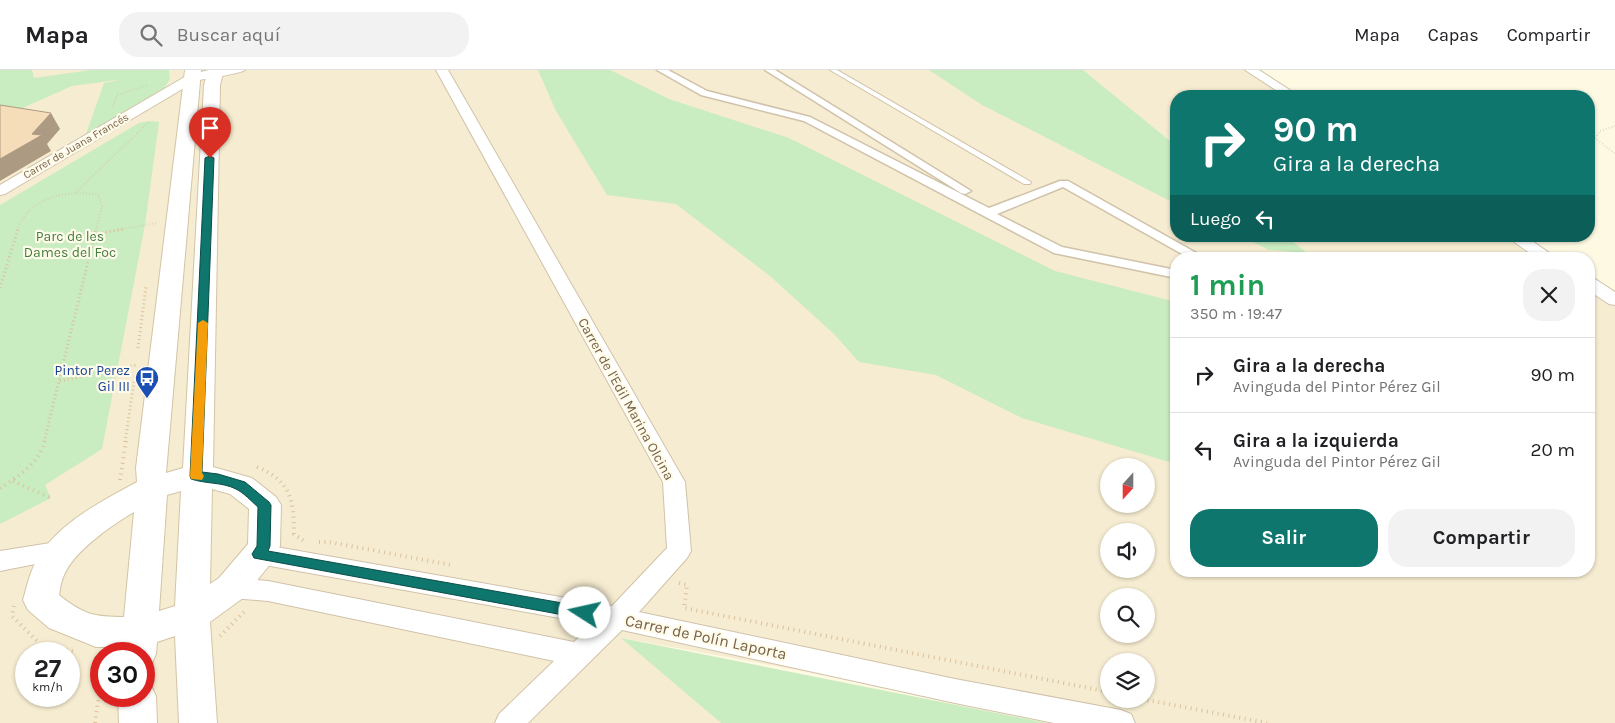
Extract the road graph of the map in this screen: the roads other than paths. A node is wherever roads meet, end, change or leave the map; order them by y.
1 (239, 70) edge
2 (442, 70) edge
3 (661, 70) edge
4 (769, 70) edge
5 (833, 70) edge
6 (1251, 70) edge
7 (201, 78) edge
8 (1283, 90) edge
9 (151, 102) junction
10 (1027, 182) dead end
11 (0, 191) edge
12 (1170, 242) edge
13 (1170, 242) edge
14 (1523, 242) edge
15 (1188, 252) edge
16 (1539, 252) edge
17 (1170, 273) edge
18 (1595, 287) edge
19 (1615, 300) edge
20 (196, 476) junction
21 (139, 483) junction
22 (63, 550) junction
23 (259, 554) junction
24 (0, 561) edge
25 (231, 588) junction
26 (617, 618) junction
27 (193, 631) junction
28 (135, 642) edge
29 (139, 642) edge
30 (144, 642) edge
31 (580, 655) junction
32 (137, 707) edge
33 (138, 723) edge
34 (198, 723) edge
35 (509, 723) edge
36 (1121, 723) edge

1 - 7 street
2 - 26 street, Carrer de l'Edil Marina Olcina
3 - 17 street
4 - 12 street
5 - 10 lane
6 - 8 street
7 - 9 street, Carrer de Juana Francés
7 - 9 street, Carrer de Juana Francés
7 - 20 main road
7 - 21 main road
9 - 11 street, Carrer de Juana Francés
13 - 15 street
14 - 16 street
18 - 19 street
20 - 21 main road
20 - 23 main road
20 - 27 main road
21 - 22 main road
21 - 29 main road
22 - 24 street
22 - 28 main road
23 - 25 main road
23 - 26 street, Carrer de Polín Laporta
25 - 27 main road
25 - 31 street
26 - 31 street, Carrer de l'Edil Marina Olcina
26 - 36 street, Carrer de Polín Laporta
27 - 30 main road
27 - 34 main road
31 - 35 street, Carrer de l'Edil Marina Olcina
32 - 33 main road

